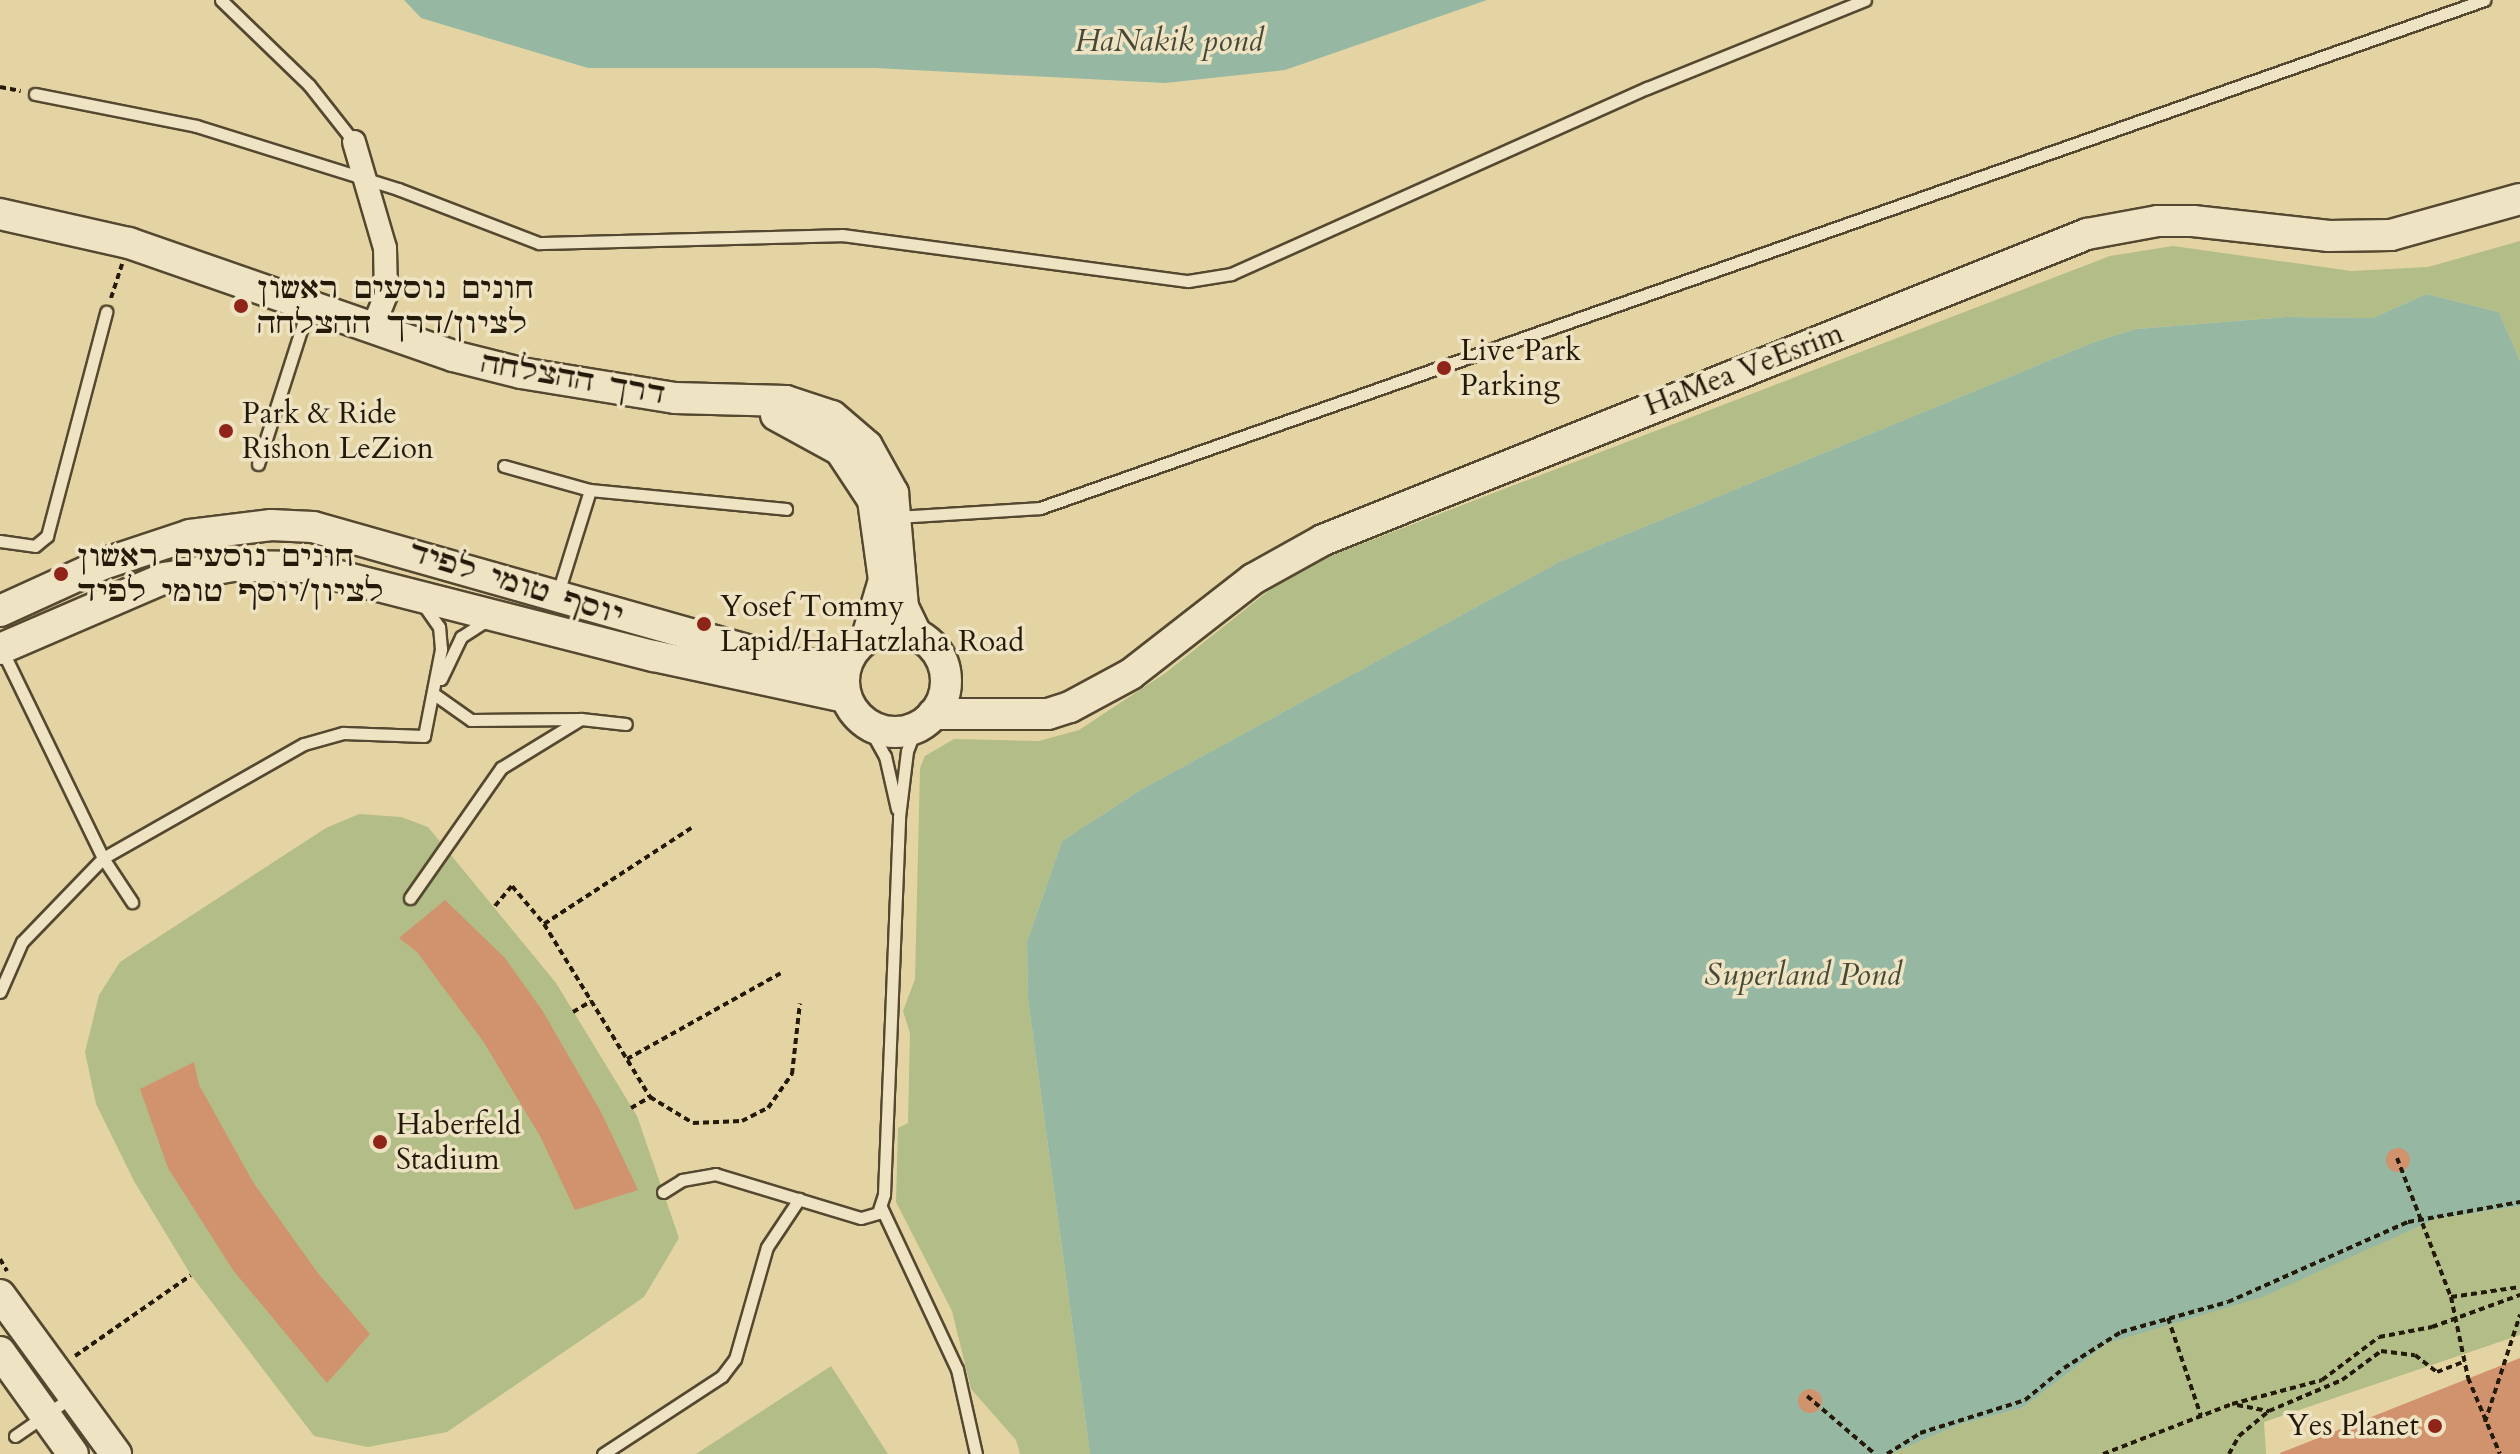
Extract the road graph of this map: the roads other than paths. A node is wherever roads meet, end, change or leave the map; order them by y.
1 (221, 0) edge
2 (1865, 0) edge
3 (2484, 0) edge
4 (35, 94) road end
5 (354, 142) joint
6 (366, 180) junction
7 (2520, 199) edge
8 (0, 214) edge
9 (309, 304) junction
10 (106, 312) road end
11 (373, 328) junction
12 (736, 403) junction
13 (258, 464) dead end
14 (504, 466) dead end
15 (590, 490) junction
16 (786, 509) dead end
17 (898, 517) junction
18 (0, 541) edge
19 (415, 593) junction
20 (557, 596) junction
21 (0, 611) edge
22 (500, 616) junction
23 (916, 634) junction
24 (859, 646) junction
25 (0, 648) edge
26 (945, 673) junction
27 (434, 694) junction
28 (846, 697) junction
29 (1020, 715) junction
30 (581, 719) junction
31 (925, 720) junction
32 (626, 724) dead end
33 (867, 724) junction
34 (899, 817) junction
35 (103, 858) junction
36 (410, 898) dead end
37 (132, 902) dead end
38 (0, 992) edge
39 (663, 1192) dead end
40 (799, 1199) junction
41 (881, 1207) junction
42 (0, 1295) edge
43 (0, 1352) edge
44 (74, 1395) junction
45 (44, 1415) junction
46 (15, 1436) dead end
47 (73, 1454) edge
48 (116, 1454) edge
49 (603, 1454) edge
50 (976, 1454) edge

1 - 5 lane
2 - 6 lane
3 - 17 lane
4 - 6 lane
5 - 6 street
6 - 11 street
7 - 29 street, HaMea VeEsrim
8 - 9 street, דרך ההצלחה
9 - 11 street, דרך ההצלחה
9 - 13 lane
10 - 18 lane
11 - 12 street, דרך ההצלחה
12 - 17 street, דרך ההצלחה
12 - 24 street, דרך ההצלחה
14 - 15 lane
15 - 16 lane
15 - 20 lane
17 - 23 street, דרך ההצלחה
19 - 22 street, יוסף טומי לפיד
19 - 25 street, יוסף טומי לפיד
19 - 27 lane
20 - 21 street, יוסף טומי לפיד
20 - 24 street, יוסף טומי לפיד
22 - 27 lane
22 - 28 street, יוסף טומי לפיד
23 - 24 street
23 - 26 street
24 - 28 street
25 - 35 lane
26 - 29 street
26 - 31 street
27 - 30 lane
27 - 35 lane
28 - 33 street
29 - 31 street, HaMea VeEsrim
30 - 32 lane
30 - 36 lane
31 - 33 street
31 - 34 lane
33 - 34 lane
34 - 41 lane
35 - 37 lane
35 - 38 lane
39 - 40 lane
40 - 41 lane
40 - 49 lane
41 - 50 lane
42 - 44 street
43 - 45 street
44 - 45 lane
44 - 48 street
45 - 46 lane
45 - 47 street

